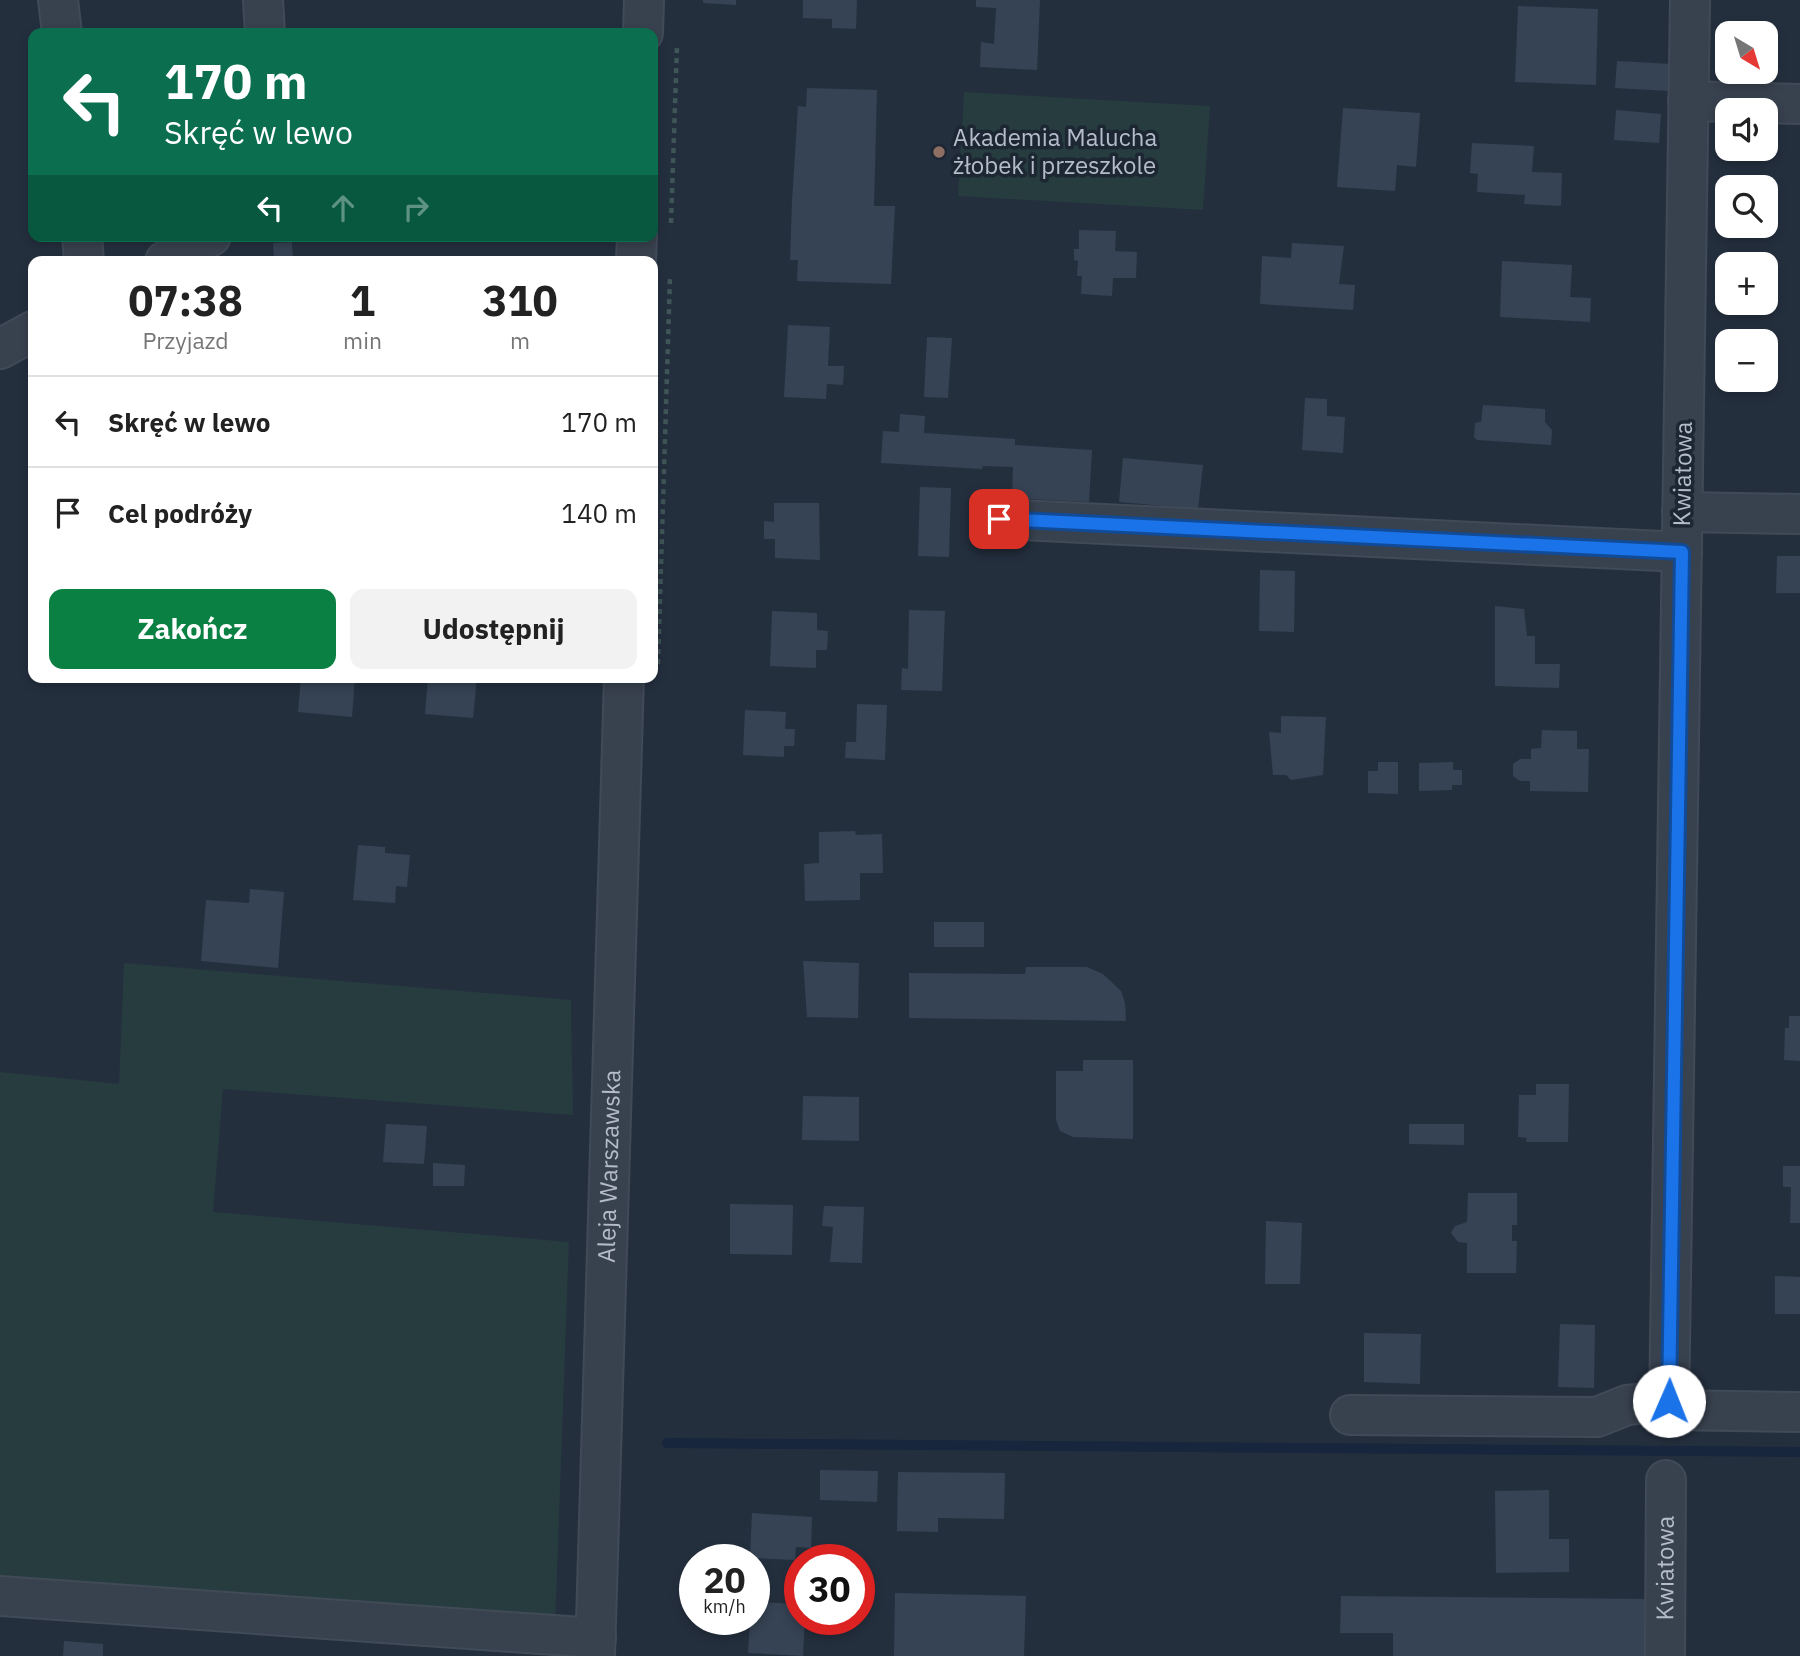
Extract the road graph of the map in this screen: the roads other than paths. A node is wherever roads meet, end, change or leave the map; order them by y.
1 (58, 0) edge
2 (263, 0) edge
3 (1689, 0) edge
4 (61, 28) edge
5 (265, 28) edge
6 (1688, 101) junction
7 (1800, 104) edge
8 (200, 242) edge
9 (174, 256) edge
10 (28, 334) edge
11 (0, 349) edge
12 (1682, 512) junction
13 (1800, 514) edge
14 (999, 519) dead end
15 (1682, 552) junction
16 (624, 683) edge
17 (1669, 1406) junction
18 (1800, 1412) edge
19 (1350, 1415) dead end
20 (1666, 1480) dead end
21 (0, 1595) edge
22 (595, 1647) edge
23 (1665, 1656) edge

1 - 4 street
2 - 5 street
3 - 6 street, Kwiatowa
6 - 7 street
6 - 12 street, Kwiatowa
8 - 9 street
10 - 11 street
12 - 13 street
12 - 15 street, Kwiatowa
14 - 15 street
15 - 17 street, Kwiatowa
16 - 22 street, Aleja Warszawska
17 - 18 street
17 - 19 street
20 - 23 street, Kwiatowa
21 - 22 street

